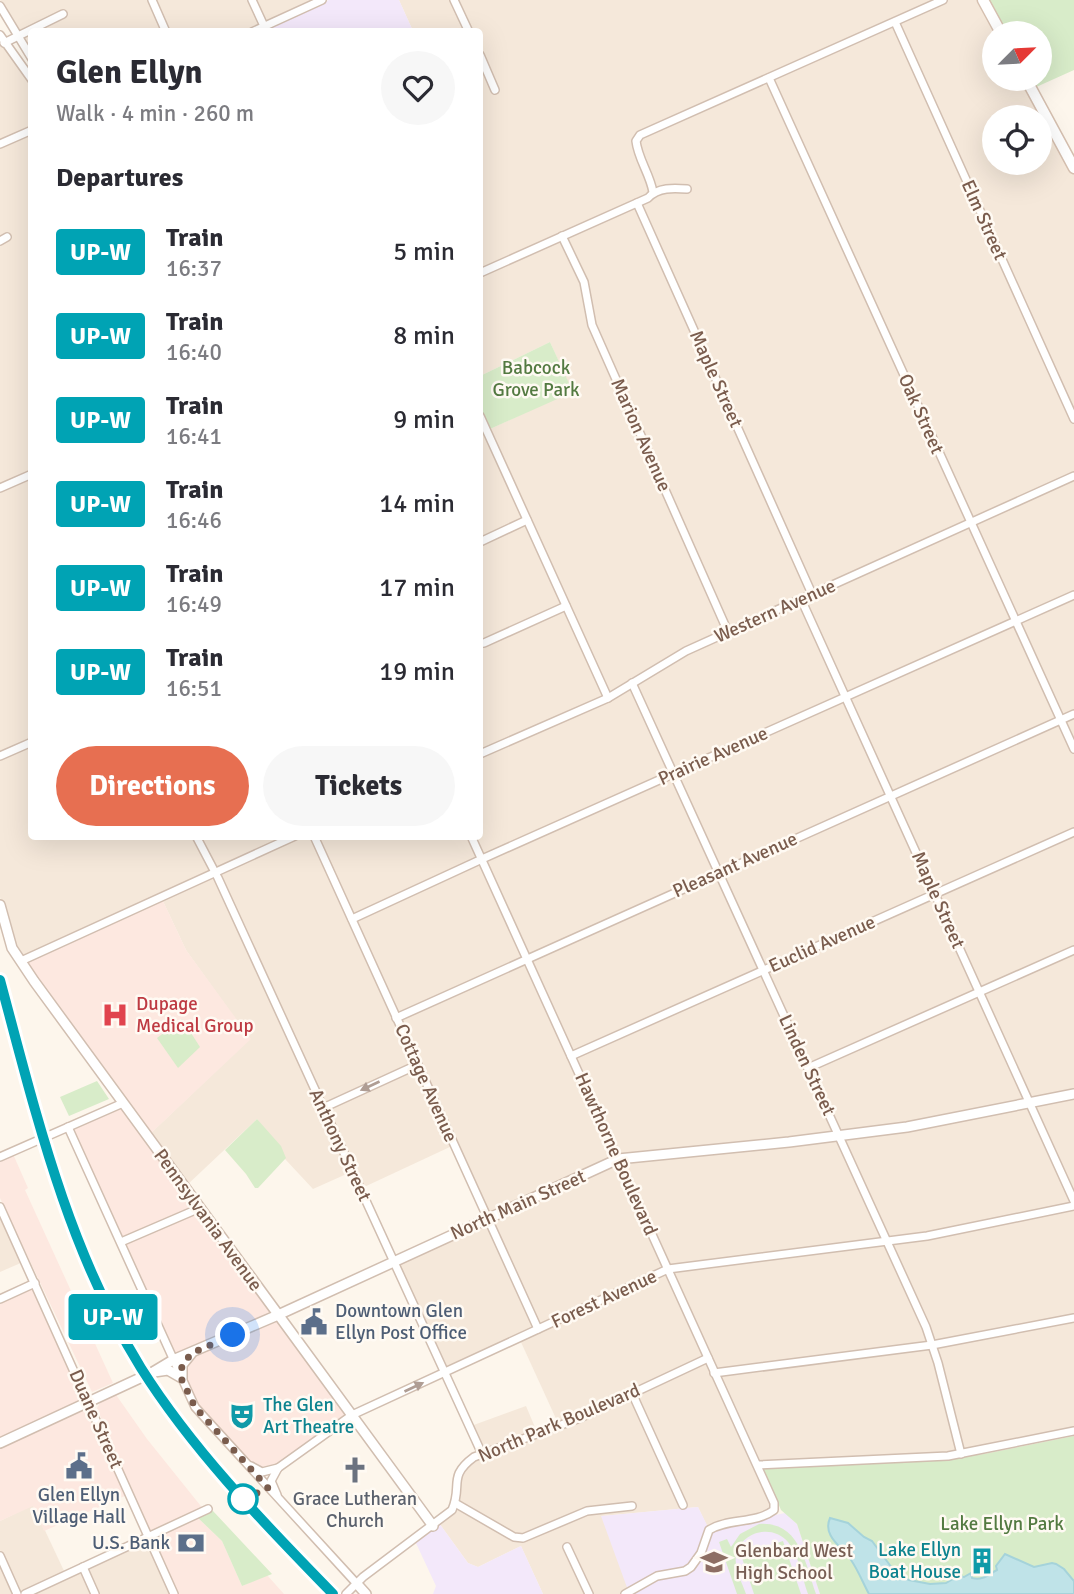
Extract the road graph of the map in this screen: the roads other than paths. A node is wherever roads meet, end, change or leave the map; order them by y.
1 (152, 0) edge
2 (252, 0) edge
3 (322, 0) edge
4 (454, 0) edge
5 (943, 0) edge
6 (983, 0) edge
7 (0, 6) edge
8 (63, 14) dead end
9 (994, 21) edge
10 (895, 22) junction
11 (264, 26) junction
12 (34, 28) edge
13 (164, 28) edge
14 (260, 28) edge
15 (467, 28) edge
16 (28, 31) edge
17 (17, 36) junction
18 (2, 39) edge
19 (28, 54) edge
20 (483, 62) edge
21 (28, 75) edge
22 (769, 78) junction
23 (495, 90) dead end
24 (1032, 91) edge
25 (28, 132) edge
26 (0, 144) edge
27 (1074, 168) edge
28 (688, 189) dead end
29 (653, 192) junction
30 (637, 202) junction
31 (562, 236) junction
32 (483, 272) edge
33 (1074, 419) edge
34 (483, 423) edge
35 (28, 477) edge
36 (1074, 477) edge
37 (0, 488) edge
38 (527, 520) junction
39 (970, 523) junction
40 (483, 541) edge
41 (812, 594) junction
42 (1074, 595) edge
43 (801, 599) junction
44 (566, 606) junction
45 (1016, 621) junction
46 (728, 632) junction
47 (484, 643) dead end
48 (632, 683) junction
49 (845, 697) junction
50 (608, 698) junction
51 (1074, 714) edge
52 (1061, 720) junction
53 (28, 744) edge
54 (1074, 749) edge
55 (483, 753) edge
56 (0, 756) edge
57 (674, 774) junction
58 (890, 796) junction
59 (1074, 832) edge
60 (198, 840) edge
61 (286, 840) edge
62 (316, 840) edge
63 (473, 840) edge
64 (482, 859) junction
65 (214, 872) junction
66 (719, 872) junction
67 (935, 894) junction
68 (0, 905) edge
69 (352, 919) junction
70 (1074, 950) edge
71 (526, 958) junction
72 (21, 961) junction
73 (763, 970) junction
74 (979, 992) junction
75 (396, 1018) junction
76 (571, 1056) junction
77 (417, 1065) junction
78 (808, 1068) junction
79 (1074, 1094) edge
80 (123, 1103) junction
81 (1030, 1103) junction
82 (323, 1108) junction
83 (68, 1127) junction
84 (839, 1136) junction
85 (0, 1157) edge
86 (618, 1159) junction
87 (1074, 1204) edge
88 (0, 1207) edge
89 (200, 1208) junction
90 (487, 1219) junction
91 (887, 1241) junction
92 (121, 1242) junction
93 (394, 1262) junction
94 (668, 1269) junction
95 (34, 1283) junction
96 (0, 1299) edge
97 (278, 1315) junction
98 (1074, 1318) edge
99 (538, 1329) junction
100 (933, 1345) junction
101 (192, 1353) junction
102 (708, 1358) junction
103 (173, 1360) junction
104 (153, 1372) junction
105 (444, 1373) junction
106 (715, 1373) junction
107 (181, 1378) junction
108 (632, 1393) junction
109 (88, 1402) junction
110 (352, 1415) junction
111 (1074, 1431) edge
112 (0, 1443) edge
113 (481, 1454) junction
114 (961, 1454) junction
115 (243, 1458) junction
116 (758, 1465) junction
117 (278, 1468) junction
118 (277, 1495) junction
119 (455, 1503) junction
120 (683, 1504) dead end
121 (632, 1506) dead end
122 (208, 1509) dead end
123 (433, 1526) junction
124 (148, 1537) junction
125 (567, 1547) dead end
126 (0, 1556) edge
127 (83, 1567) junction
128 (357, 1584) junction
129 (17, 1594) edge
130 (25, 1594) edge
131 (95, 1594) edge
132 (174, 1594) edge
133 (346, 1594) edge
134 (366, 1594) edge
135 (589, 1594) edge
136 (625, 1594) edge

1 - 13 street
2 - 11 street
3 - 11 street
4 - 15 street
5 - 10 street
6 - 9 main road
7 - 17 street
8 - 12 street
10 - 22 street
10 - 33 street, Elm Street
11 - 14 street
16 - 17 street
17 - 18 street
17 - 19 street
18 - 21 street
20 - 23 street
22 - 29 street
22 - 39 street, Oak Street
24 - 27 main road
25 - 26 street
28 - 29 street
29 - 30 street
30 - 31 street
30 - 41 street, Maple Street
31 - 32 street
31 - 46 street, Marion Avenue
34 - 38 street
35 - 37 street
36 - 39 street, Western Avenue
38 - 40 street
38 - 44 street
39 - 41 street, Western Avenue
39 - 45 street, Oak Street
41 - 43 street, Western Avenue
42 - 45 street, Prairie Avenue
43 - 46 street, Western Avenue
43 - 49 street, Maple Street
44 - 47 street
44 - 50 street
45 - 49 street, Prairie Avenue
45 - 52 street, Oak Street
46 - 48 street, Western Avenue
48 - 50 street, Western Avenue
48 - 57 street, Linden Street
49 - 57 street, Prairie Avenue
49 - 58 street, Maple Street
50 - 55 street, Western Avenue
51 - 52 street, Pleasant Avenue
52 - 54 street, Oak Street
52 - 58 street, Pleasant Avenue
53 - 56 street
57 - 64 street, Prairie Avenue
57 - 66 street, Linden Street
58 - 66 street, Pleasant Avenue
58 - 67 street, Maple Street
59 - 67 street, Euclid Avenue
60 - 65 street, Anthony Street
61 - 65 street
62 - 69 street, Cottage Avenue
63 - 64 street, Hawthorne Boulevard
64 - 69 street, Prairie Avenue
64 - 71 street, Hawthorne Boulevard
65 - 72 street
65 - 82 street, Anthony Street
66 - 71 street, Pleasant Avenue
66 - 73 street, Linden Street
67 - 73 street, Euclid Avenue
67 - 74 street, Maple Street
68 - 72 street, Pennsylvania Avenue
69 - 75 street, Cottage Avenue
70 - 74 street
71 - 75 street, Pleasant Avenue
71 - 76 street, Hawthorne Boulevard
72 - 80 street, Pennsylvania Avenue
73 - 76 street, Euclid Avenue
73 - 78 street, Linden Street
74 - 78 street
74 - 81 street, Maple Street
75 - 77 street, Cottage Avenue
76 - 86 street, Hawthorne Boulevard
77 -> 82 street
77 - 90 street, Cottage Avenue
78 - 84 street, Linden Street
79 - 81 street, North Main Street
80 - 83 street
80 - 89 street, Pennsylvania Avenue
81 - 84 street, North Main Street
81 - 87 street, Maple Street
82 - 93 street, Anthony Street
83 - 85 street
83 - 92 street
84 - 86 street, North Main Street
84 - 91 street, Linden Street
86 - 90 street, North Main Street
86 - 94 street, Hawthorne Boulevard
87 - 91 street, Forest Avenue
88 - 95 street, Duane Street
89 - 92 street
89 - 97 street, Pennsylvania Avenue
90 - 93 street, North Main Street
90 - 99 street, Cottage Avenue
91 - 94 street, Forest Avenue
91 - 100 street, Linden Street
92 - 103 street
93 - 97 street, North Main Street
93 - 105 street, Anthony Street
94 - 99 street, Forest Avenue
94 - 102 street, Hawthorne Boulevard
95 - 96 street
95 - 109 street, Duane Street
97 - 101 street, North Main Street
97 - 110 street, Pennsylvania Avenue
98 - 100 street
99 - 105 street, Forest Avenue
100 - 106 street
100 - 114 street, Linden Street
101 - 103 street, North Main Street
101 - 107 street
102 - 106 street, Hawthorne Boulevard
102 - 108 street, North Park Boulevard
103 - 104 street, North Main Street
103 - 107 street
104 - 107 street
104 - 109 street, North Main Street
110 -> 105 street, Forest Avenue
105 - 113 street, Anthony Street
106 - 116 street, Hawthorne Boulevard
107 - 115 street
108 - 113 street, North Park Boulevard
108 - 120 street
109 - 112 street, North Main Street
109 - 124 street, Duane Street
110 - 117 street, Forest Avenue
110 - 123 street, Pennsylvania Avenue
111 - 114 street
113 - 119 street, North Park Boulevard
114 - 116 street
115 - 117 street
115 - 118 street
116 - 136 street, Hawthorne Boulevard
117 - 118 street
118 - 128 street
119 - 121 street
119 - 123 street
122 - 124 street
123 - 128 street
124 - 127 street
124 - 132 street, Duane Street
125 - 135 street
126 - 129 street
127 - 130 street
127 - 131 street
128 - 133 street
128 - 134 street

